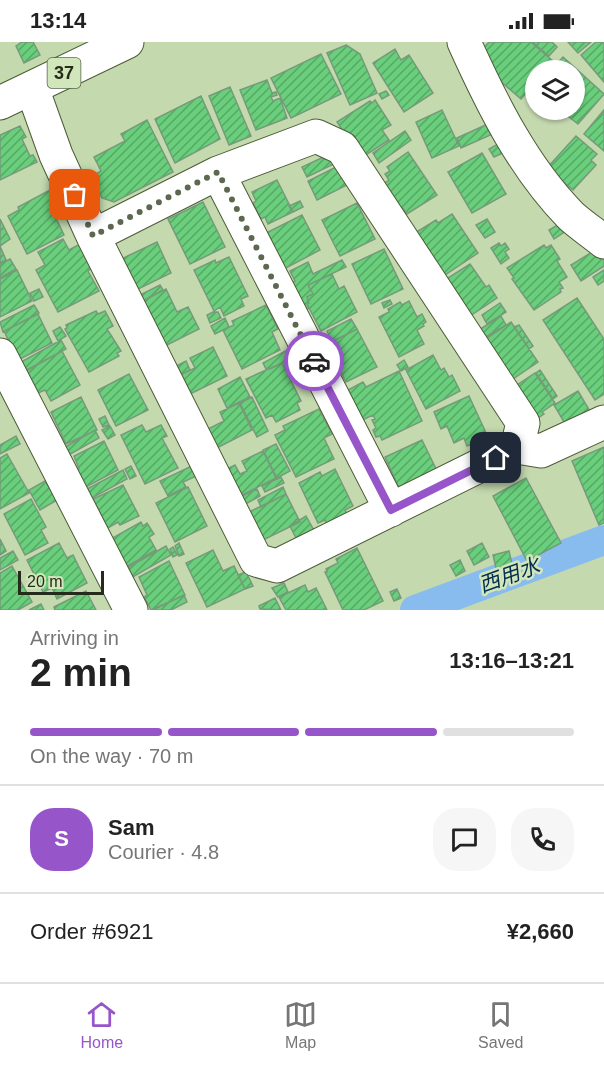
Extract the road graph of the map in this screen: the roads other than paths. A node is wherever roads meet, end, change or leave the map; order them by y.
1 (127, 42) edge
2 (464, 42) edge
3 (32, 88) junction
4 (0, 103) edge
5 (218, 172) junction
6 (93, 236) junction
7 (604, 242) edge
8 (0, 356) edge
9 (604, 422) edge
10 (517, 447) junction
11 (391, 510) junction
12 (130, 610) edge

1 - 3 street, 37
2 - 7 street
3 - 4 street, 37
3 - 6 street
5 - 6 street
5 - 10 street
5 - 11 street
6 - 11 street
8 - 12 street
9 - 10 street
10 - 11 street

